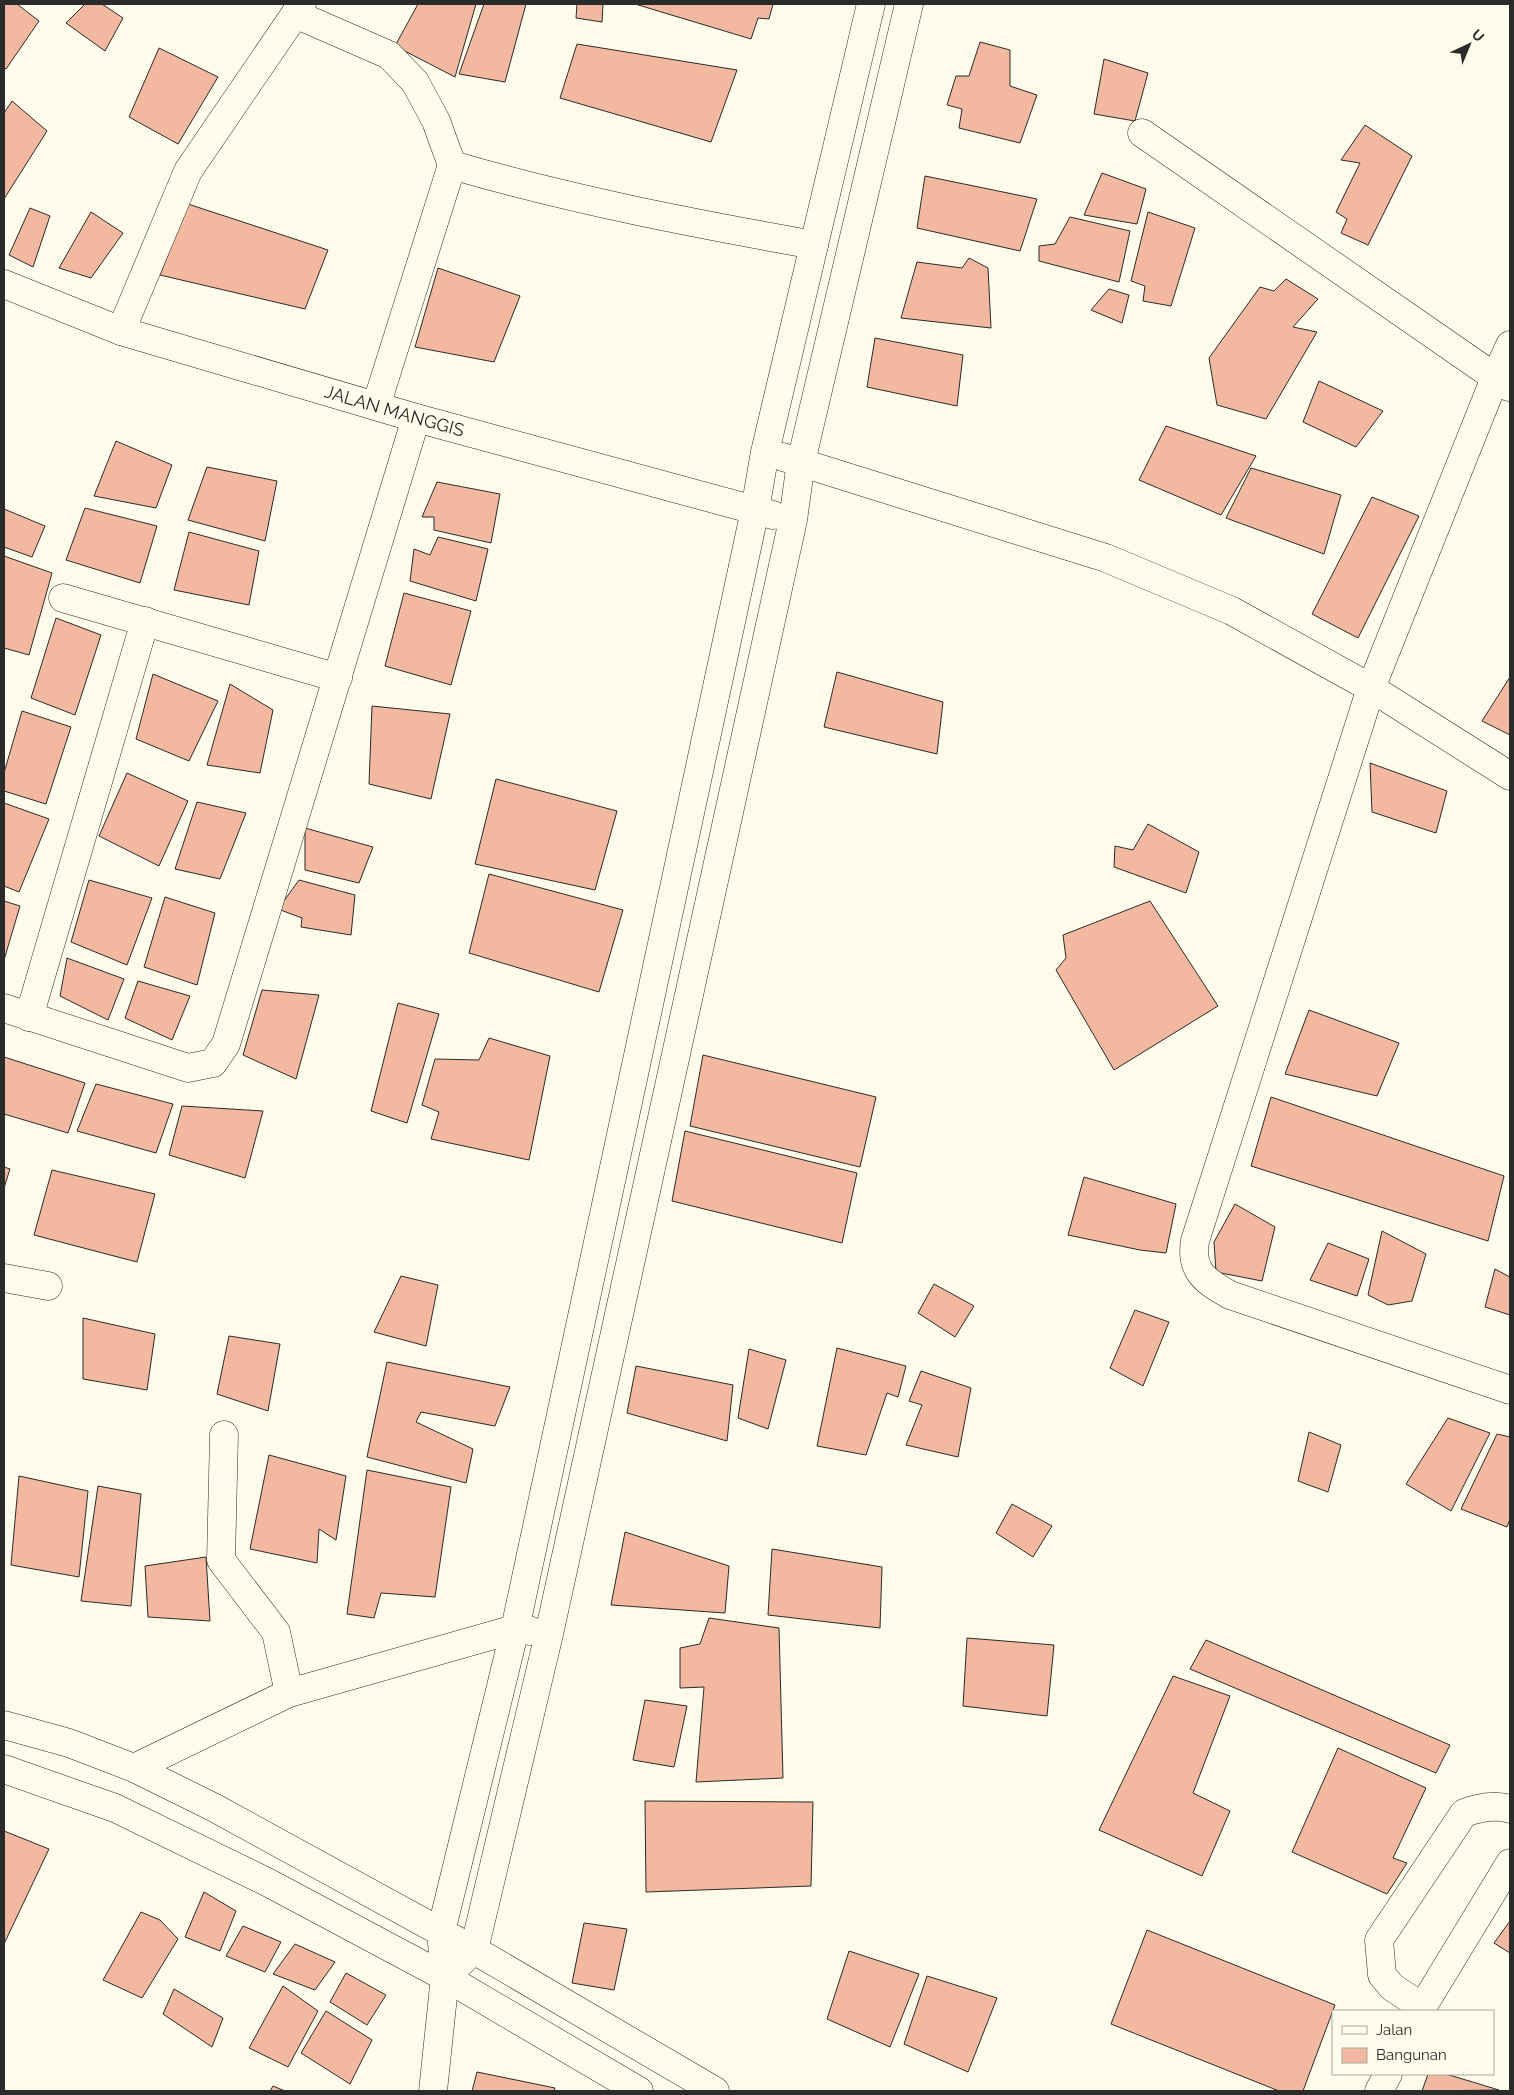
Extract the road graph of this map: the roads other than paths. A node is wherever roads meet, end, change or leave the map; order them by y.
1 (871, 4) edge
2 (909, 4) edge
3 (299, 9) edge
4 (1142, 133) dead end
5 (452, 165) junction
6 (814, 245) junction
7 (5, 289) edge
8 (121, 331) junction
9 (1510, 346) edge
10 (1503, 383) edge
11 (376, 406) junction
12 (416, 418) junction
13 (765, 452) junction
14 (801, 462) junction
15 (755, 510) junction
16 (793, 520) junction
17 (63, 598) dead end
18 (145, 621) junction
19 (338, 678) junction
20 (1371, 688) junction
21 (1510, 776) edge
22 (16, 1012) edge
23 (4, 1278) edge
24 (48, 1286) dead end
25 (1510, 1390) edge
26 (224, 1435) dead end
27 (515, 1629) junction
28 (549, 1634) junction
29 (289, 1693) junction
30 (4, 1725) edge
31 (134, 1768) junction
32 (4, 1769) edge
33 (1510, 1809) edge
34 (1510, 1863) edge
35 (441, 1932) junction
36 (474, 1950) junction
37 (445, 1978) junction
38 (1420, 2009) edge
39 (1387, 2075) edge
40 (433, 2091) edge
41 (639, 2091) edge
42 (715, 2091) edge
43 (1379, 2091) edge

1 - 6 main road
2 - 14 main road
3 - 5 main road
3 - 8 main road
4 - 10 main road
5 - 6 main road
5 - 11 main road
6 - 13 main road
7 - 8 main road, JALAN MANGGIS
8 - 11 main road, JALAN MANGGIS
9 - 10 main road
10 - 20 main road
11 - 12 main road, JALAN MANGGIS
12 - 15 main road, JALAN MANGGIS
12 - 19 main road
13 - 14 main road
13 - 15 main road
14 - 16 main road
14 - 20 main road
15 - 16 main road, JALAN MANGGIS
15 - 27 main road
16 - 28 main road
17 - 18 main road
18 - 19 main road
18 - 22 main road
19 - 22 main road
20 - 21 main road
20 - 25 main road
23 - 24 main road
26 - 29 main road
27 - 28 main road
27 - 29 main road
27 - 35 main road
28 - 36 main road
29 - 31 main road
30 - 31 main road
31 - 35 main road
32 - 37 main road
33 - 38 main road
34 - 38 main road
35 - 36 main road
35 - 37 main road
36 - 37 main road
36 - 42 main road
37 - 40 main road
37 - 41 main road
39 - 43 main road

